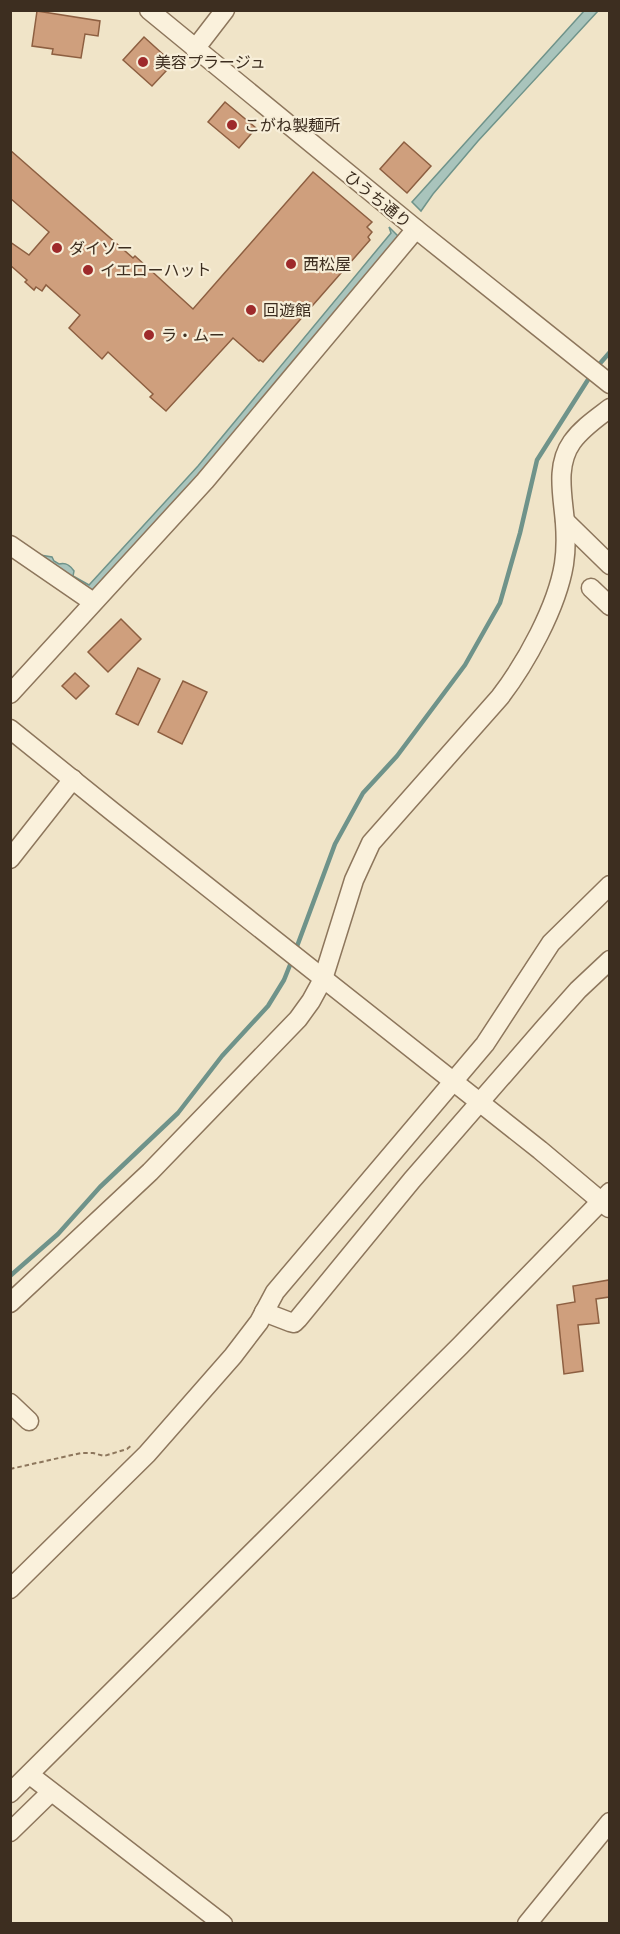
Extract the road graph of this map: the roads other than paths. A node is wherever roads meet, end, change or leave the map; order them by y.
1 (149, 10) edge
2 (225, 10) edge
3 (195, 49) junction
4 (416, 229) junction
5 (609, 384) edge
6 (609, 408) edge
7 (565, 521) junction
8 (10, 545) edge
9 (609, 564) edge
10 (591, 588) dead end
11 (93, 602) junction
12 (609, 606) edge
13 (10, 694) edge
14 (10, 729) edge
15 (73, 779) junction
16 (10, 859) edge
17 (609, 885) edge
18 (609, 960) edge
19 (323, 979) junction
20 (453, 1082) junction
21 (481, 1103) junction
22 (606, 1201) edge
23 (10, 1303) edge
24 (264, 1312) junction
25 (10, 1403) edge
26 (29, 1420) dead end
27 (10, 1589) edge
28 (30, 1775) junction
29 (51, 1792) junction
30 (10, 1793) edge
31 (609, 1822) edge
32 (10, 1832) edge
33 (223, 1923) edge
34 (527, 1923) edge

1 - 3 street, ひうち通り
2 - 3 street
3 - 4 street, ひうち通り
4 - 5 street, ひうち通り
4 - 11 street
6 - 7 street
7 - 9 street
7 - 19 street
8 - 11 street
10 - 12 street
11 - 13 street
14 - 15 street
15 - 16 street
15 - 19 street
17 - 20 street
18 - 21 street
19 - 20 street
19 - 23 street
20 - 21 street
20 - 24 street
21 - 22 street
21 - 24 street
22 - 28 street
24 - 27 street
25 - 26 street
28 - 29 street
28 - 30 street
29 - 32 street
29 - 33 street
31 - 34 street

